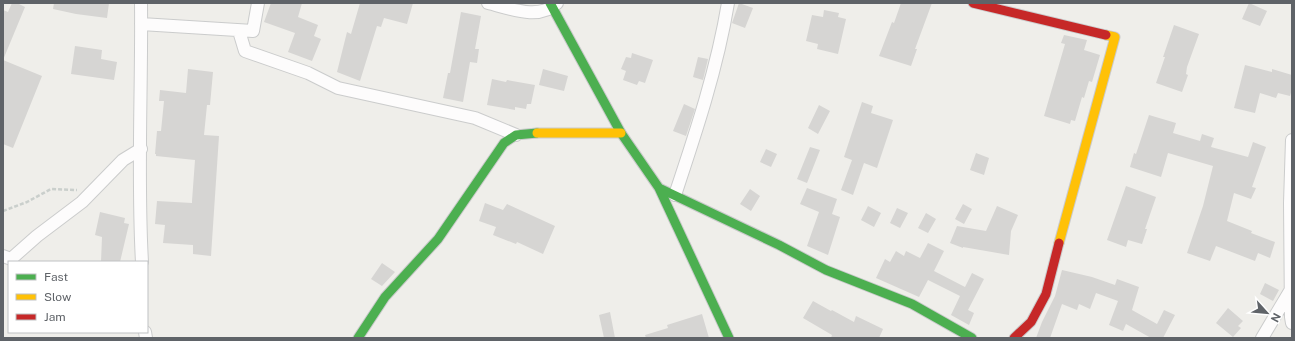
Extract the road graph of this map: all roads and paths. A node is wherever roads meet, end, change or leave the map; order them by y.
1 (141, 3) edge
2 (258, 3) edge
3 (488, 3) edge
4 (728, 3) edge
5 (973, 3) edge
6 (553, 5) edge
7 (141, 24) junction
8 (239, 30) junction
9 (621, 133) junction
10 (516, 135) junction
11 (1292, 140) edge
12 (141, 149) junction
13 (659, 188) junction
14 (93, 191) junction
15 (675, 195) junction
16 (3, 211) edge
17 (11, 259) edge
18 (142, 261) edge
19 (1291, 291) junction
20 (1292, 323) edge
21 (358, 338) edge
22 (729, 338) edge
23 (972, 338) edge
24 (1014, 338) edge
25 (1262, 338) edge

1 - 7 street
2 - 8 street
3 - 6 street
4 - 15 street
5 - 24 street
6 - 9 street
7 - 8 street
7 - 12 street
8 - 10 street
9 - 10 street
9 - 13 street
10 - 21 street
11 - 19 street
12 - 14 street
12 - 18 street
13 - 15 street
13 - 22 street
14 - 16 path
14 - 17 street
15 - 23 street
19 - 20 street
19 - 25 street

